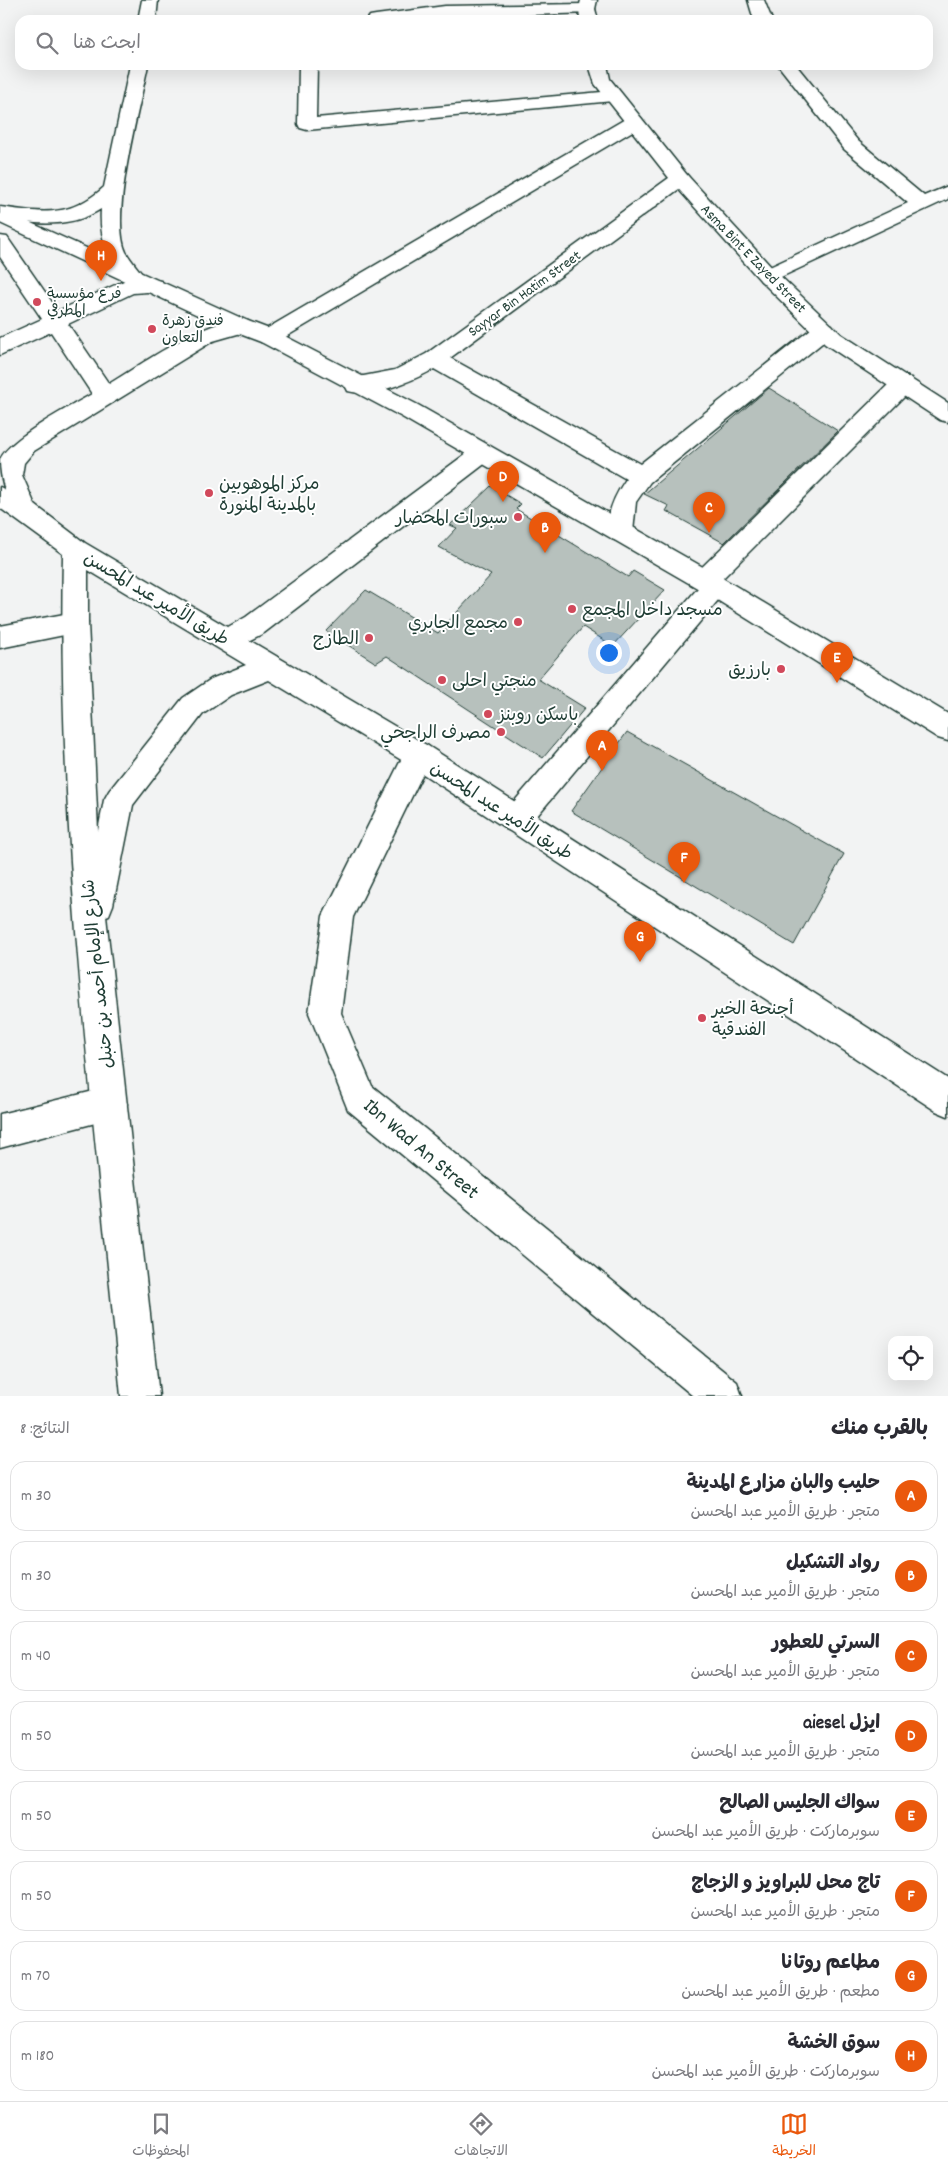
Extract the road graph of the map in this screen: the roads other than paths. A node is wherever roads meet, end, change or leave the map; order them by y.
1 (150, 0) edge
2 (756, 0) edge
3 (444, 6) edge
4 (589, 10) edge
5 (148, 15) edge
6 (400, 15) edge
7 (761, 15) edge
8 (138, 70) edge
9 (308, 70) edge
10 (599, 70) edge
11 (791, 70) edge
12 (613, 96) junction
13 (634, 122) junction
14 (680, 179) junction
15 (113, 189) junction
16 (948, 192) edge
17 (923, 205) junction
18 (0, 214) edge
19 (0, 242) edge
20 (768, 276) junction
21 (144, 282) junction
22 (56, 321) junction
23 (240, 326) junction
24 (824, 330) junction
25 (269, 337) junction
26 (0, 347) edge
27 (434, 359) junction
28 (903, 384) junction
29 (356, 385) junction
30 (105, 395) junction
31 (948, 414) edge
32 (6, 451) edge
33 (483, 453) junction
34 (641, 476) junction
35 (0, 496) edge
36 (26, 512) junction
37 (621, 532) junction
38 (76, 550) junction
39 (710, 583) junction
40 (75, 623) junction
41 (0, 637) edge
42 (228, 640) junction
43 (271, 667) junction
44 (948, 729) edge
45 (418, 755) junction
46 (516, 820) junction
47 (92, 931) junction
48 (948, 1099) edge
49 (110, 1104) junction
50 (0, 1131) edge
51 (140, 1396) edge
52 (722, 1396) edge

1 - 5 street
2 - 7 street
3 - 4 street
3 - 6 street
8 - 15 street
9 - 12 street
10 - 12 street, Asma Bint E Zayed Street
11 - 17 street
12 - 13 street, Asma Bint E Zayed Street
13 - 14 street, Asma Bint E Zayed Street
13 - 25 street
14 - 20 street, Asma Bint E Zayed Street
14 - 27 street, Sayyar Bin Hatim Street
15 - 18 street
15 - 21 street
16 - 17 street
17 - 20 street
18 - 21 street
19 - 22 street
20 - 24 street, Asma Bint E Zayed Street
21 - 22 street
21 - 23 street
22 - 26 street
22 - 30 street
23 - 25 street
23 - 30 street
24 - 28 street, Asma Bint E Zayed Street
24 - 34 street
25 - 29 street
27 - 29 street, Sayyar Bin Hatim Street
27 - 34 street
28 - 31 street, Asma Bint E Zayed Street
28 - 39 street
29 - 33 street
30 - 32 street
32 - 36 street
33 - 37 street
33 - 42 street
34 - 37 street
35 - 36 street, طريق الأمير عبد المحسن
36 - 38 street, طريق الأمير عبد المحسن
37 - 39 street
38 - 40 street, شارع الإمام أحمد بن حنبل
38 - 42 street, طريق الأمير عبد المحسن
39 - 44 street
39 - 46 street
40 - 41 street
40 - 47 street, شارع الإمام أحمد بن حنبل
42 - 43 street, طريق الأمير عبد المحسن
43 - 45 street, طريق الأمير عبد المحسن
43 - 47 street
45 - 46 street, طريق الأمير عبد المحسن
45 - 52 street, Ibn Wad An Street
46 - 48 street, طريق الأمير عبد المحسن
47 - 49 street, شارع الإمام أحمد بن حنبل
49 - 50 street
49 - 51 street, شارع الإمام أحمد بن حنبل

